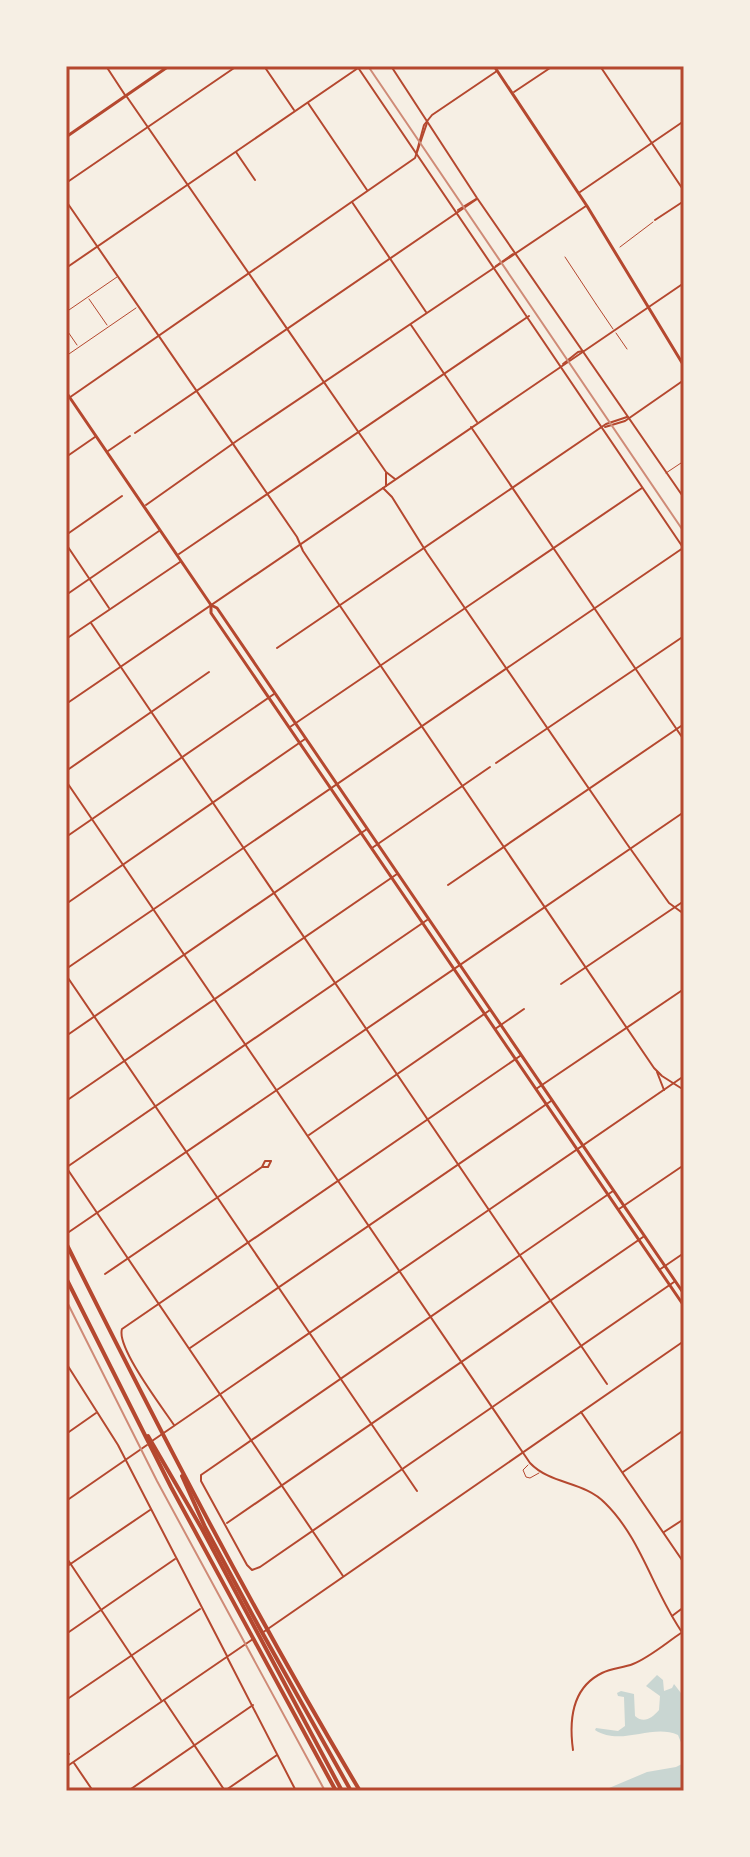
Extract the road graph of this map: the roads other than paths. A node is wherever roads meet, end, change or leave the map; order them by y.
1 (106, 66) edge
2 (169, 66) edge
3 (237, 66) edge
4 (264, 66) edge
5 (367, 66) edge
6 (391, 66) edge
7 (494, 66) edge
8 (553, 66) edge
9 (600, 66) edge
10 (359, 67) edge
11 (498, 71) junction
12 (513, 93) junction
13 (126, 96) junction
14 (307, 102) junction
15 (295, 111) junction
16 (684, 121) edge
17 (427, 122) junction
18 (148, 127) junction
19 (66, 137) edge
20 (652, 143) junction
21 (235, 151) junction
22 (417, 153) junction
23 (255, 180) dead end
24 (66, 183) edge
25 (187, 184) junction
26 (368, 191) junction
27 (684, 191) edge
28 (579, 193) junction
29 (477, 198) junction
30 (66, 201) edge
31 (684, 201) edge
32 (352, 202) junction
33 (587, 206) junction
34 (458, 211) junction
35 (655, 220) joint
36 (97, 246) junction
37 (620, 247) dead end
38 (515, 254) junction
39 (565, 257) dead end
40 (389, 258) junction
41 (495, 267) junction
42 (66, 268) edge
43 (249, 274) junction
44 (118, 276) junction
45 (684, 283) edge
46 (88, 297) junction
47 (138, 306) junction
48 (648, 307) junction
49 (66, 312) edge
50 (427, 313) junction
51 (529, 316) junction
52 (411, 324) junction
53 (108, 327) junction
54 (287, 328) junction
55 (66, 329) edge
56 (614, 330) junction
57 (158, 336) junction
58 (78, 347) junction
59 (627, 349) dead end
60 (583, 351) junction
61 (66, 356) edge
62 (562, 365) junction
63 (684, 366) edge
64 (444, 373) junction
65 (684, 380) edge
66 (324, 383) junction
67 (195, 391) junction
68 (66, 392) edge
69 (68, 399) edge
70 (628, 417) junction
71 (478, 423) junction
72 (471, 427) junction
73 (604, 427) junction
74 (358, 432) junction
75 (135, 433) dead end
76 (96, 436) junction
77 (130, 436) dead end
78 (234, 444) junction
79 (107, 452) junction
80 (66, 457) edge
81 (684, 461) edge
82 (386, 472) junction
83 (666, 473) junction
84 (395, 479) junction
85 (386, 486) junction
86 (643, 487) junction
87 (512, 488) junction
88 (268, 494) junction
89 (122, 496) dead end
90 (392, 497) junction
91 (684, 498) edge
92 (144, 507) junction
93 (160, 530) junction
94 (66, 535) edge
95 (66, 544) edge
96 (300, 544) junction
97 (425, 548) junction
98 (684, 548) edge
99 (553, 549) junction
100 (177, 556) junction
101 (181, 561) junction
102 (89, 579) junction
103 (66, 595) edge
104 (211, 605) junction
105 (340, 606) junction
106 (465, 608) junction
107 (110, 609) junction
108 (594, 609) junction
109 (91, 623) junction
110 (684, 636) edge
111 (66, 639) edge
112 (277, 648) dead end
113 (381, 666) junction
114 (121, 667) junction
115 (506, 668) junction
116 (636, 669) junction
117 (209, 672) dead end
118 (275, 694) junction
119 (269, 698) junction
120 (66, 704) edge
121 (151, 712) junction
122 (295, 723) junction
123 (684, 724) edge
124 (422, 726) junction
125 (289, 728) junction
126 (548, 729) junction
127 (676, 729) junction
128 (306, 738) junction
129 (684, 740) edge
130 (300, 743) junction
131 (182, 757) junction
132 (496, 763) dead end
133 (490, 767) dead end
134 (66, 771) edge
135 (66, 781) edge
136 (337, 784) junction
137 (462, 786) junction
138 (331, 788) junction
139 (589, 789) junction
140 (213, 803) junction
141 (684, 812) edge
142 (92, 819) junction
143 (367, 829) junction
144 (361, 833) junction
145 (66, 837) edge
146 (378, 844) junction
147 (504, 847) junction
148 (243, 848) junction
149 (631, 848) junction
150 (371, 849) junction
151 (123, 864) junction
152 (398, 874) junction
153 (391, 878) junction
154 (448, 885) dead end
155 (274, 893) junction
156 (684, 901) edge
157 (66, 904) edge
158 (545, 907) junction
159 (674, 907) junction
160 (154, 909) junction
161 (684, 914) edge
162 (428, 919) junction
163 (422, 923) junction
164 (304, 938) junction
165 (184, 954) junction
166 (460, 965) junction
167 (586, 967) junction
168 (66, 969) edge
169 (454, 969) junction
170 (66, 975) edge
171 (335, 983) junction
172 (561, 984) dead end
173 (684, 989) edge
174 (215, 999) junction
175 (524, 1009) dead end
176 (490, 1010) junction
177 (484, 1014) junction
178 (94, 1016) junction
179 (501, 1025) junction
180 (627, 1027) junction
181 (366, 1029) junction
182 (495, 1029) junction
183 (66, 1036) edge
184 (246, 1045) junction
185 (521, 1055) junction
186 (515, 1059) junction
187 (125, 1061) junction
188 (654, 1068) junction
189 (397, 1074) junction
190 (684, 1078) edge
191 (674, 1083) junction
192 (542, 1085) junction
193 (536, 1089) junction
194 (277, 1090) junction
195 (664, 1090) junction
196 (684, 1090) edge
197 (552, 1100) junction
198 (66, 1101) edge
199 (546, 1104) junction
200 (156, 1107) junction
201 (428, 1119) junction
202 (308, 1135) junction
203 (583, 1146) junction
204 (577, 1150) junction
205 (187, 1152) junction
206 (458, 1164) junction
207 (684, 1165) edge
208 (262, 1167) dead end
209 (66, 1168) edge
210 (339, 1181) junction
211 (614, 1191) junction
212 (608, 1195) junction
213 (217, 1197) junction
214 (624, 1206) junction
215 (489, 1210) junction
216 (618, 1210) junction
217 (97, 1213) junction
218 (369, 1226) junction
219 (67, 1234) edge
220 (644, 1236) junction
221 (639, 1240) junction
222 (66, 1243) edge
223 (248, 1243) junction
224 (684, 1253) edge
225 (520, 1256) junction
226 (128, 1258) junction
227 (665, 1266) junction
228 (659, 1270) junction
229 (400, 1271) junction
230 (105, 1274) dead end
231 (66, 1278) edge
232 (675, 1281) junction
233 (669, 1285) junction
234 (279, 1288) junction
235 (684, 1294) edge
236 (551, 1301) junction
237 (159, 1304) junction
238 (684, 1306) edge
239 (431, 1317) junction
240 (310, 1333) junction
241 (684, 1341) edge
242 (581, 1346) junction
243 (189, 1349) junction
244 (462, 1361) junction
245 (67, 1365) edge
246 (341, 1379) junction
247 (607, 1384) dead end
248 (220, 1395) junction
249 (492, 1407) junction
250 (581, 1412) junction
251 (97, 1413) junction
252 (371, 1424) junction
253 (139, 1425) junction
254 (175, 1426) junction
255 (684, 1430) edge
256 (66, 1434) edge
257 (251, 1441) junction
258 (523, 1453) junction
259 (127, 1459) junction
260 (530, 1463) junction
261 (179, 1465) junction
262 (402, 1469) junction
263 (540, 1472) junction
264 (622, 1473) junction
265 (281, 1485) junction
266 (417, 1491) dead end
267 (66, 1501) edge
268 (150, 1510) junction
269 (684, 1519) edge
270 (225, 1525) junction
271 (312, 1531) junction
272 (663, 1533) junction
273 (66, 1557) edge
274 (175, 1559) junction
275 (684, 1563) edge
276 (71, 1564) junction
277 (66, 1567) edge
278 (343, 1577) junction
279 (684, 1607) edge
280 (201, 1608) junction
281 (102, 1609) junction
282 (672, 1616) junction
283 (66, 1634) edge
284 (260, 1634) junction
285 (683, 1634) edge
286 (133, 1655) junction
287 (227, 1657) junction
288 (66, 1700) edge
289 (163, 1701) junction
290 (253, 1705) junction
291 (195, 1745) junction
292 (573, 1750) dead end
293 (278, 1755) junction
294 (73, 1762) junction
295 (66, 1767) edge
296 (93, 1791) edge
297 (128, 1791) edge
298 (225, 1791) edge
299 (296, 1791) edge
300 (336, 1791) edge
301 (342, 1791) edge
302 (351, 1791) edge
303 (360, 1791) edge

1 - 13 street
2 - 13 main road
3 - 18 street
4 - 15 street
5 - 10 street
6 - 17 street
7 - 11 main road
8 - 12 street
9 - 20 street
10 - 14 street
10 - 22 street
11 - 12 main road
11 - 17 street
12 - 28 main road
13 - 18 street
13 - 19 main road
14 - 15 street
14 - 26 street
15 - 21 street
16 - 20 street
17 - 22 street
17 - 29 street
18 - 24 street
18 - 25 street
20 - 27 street
20 - 28 street
21 - 23 street
21 - 25 street
22 - 26 street
22 - 34 street
25 - 36 street
25 - 43 street
26 - 32 street
28 - 33 main road
29 - 34 street
29 - 38 street
30 - 36 street
31 - 35 street
32 - 40 street
32 - 43 street
33 - 38 street
33 - 48 main road
34 - 40 street
34 - 41 street
35 - 37 street
36 - 42 street
36 - 44 street
38 - 41 street
38 - 60 street
39 - 56 street
40 - 50 street
40 - 54 street
41 - 50 street
41 - 51 street
43 - 54 street
43 - 57 street
44 - 46 street
44 - 47 street
45 - 48 street
46 - 49 street
46 - 53 street
47 - 53 street
47 - 57 street
48 - 56 street
48 - 63 main road
50 - 52 street
51 - 62 street
51 - 64 street
52 - 64 street
52 - 66 street
53 - 58 street
54 - 66 street
54 - 67 street
55 - 58 street
56 - 59 street
56 - 60 street
57 - 67 street
57 - 69 street
58 - 61 street
60 - 62 street
60 - 70 street
62 - 71 street
62 - 73 street
64 - 71 street
64 - 74 street
65 - 70 street
66 - 74 street
66 - 78 street
67 - 75 street
67 - 78 street
68 - 69 main road
69 - 76 main road
70 - 73 street
70 - 83 street
71 - 72 street
72 - 84 street
72 - 87 street
73 - 86 street
73 - 87 street
74 - 82 street
74 - 88 street
76 - 79 main road
76 - 80 street
77 - 79 street
78 - 88 street
78 - 92 street
79 - 92 main road
81 - 83 street
82 - 84 street
82 - 85 street
83 - 91 street
84 - 85 street
85 - 90 street
85 - 90 street
85 - 96 street
86 - 98 street
86 - 99 street
87 - 97 street
87 - 99 street
88 - 96 street
88 - 100 street
89 - 94 street
90 - 97 street
92 - 93 main road
93 - 100 main road
93 - 102 street
95 - 102 street
96 - 104 street
96 - 105 street
97 - 105 street
97 - 106 street
98 - 108 street
99 - 106 street
99 - 108 street
100 - 101 main road
101 - 104 main road
101 - 107 street
102 - 103 street
102 - 107 street
104 - 114 street
104 - 118 main road
104 - 119 main road
105 - 112 street
105 - 113 street
106 - 113 street
106 - 115 street
107 - 109 street
108 - 115 street
108 - 116 street
109 - 111 street
109 - 114 street
110 - 116 street
113 - 122 street
113 - 124 street
114 - 120 street
114 - 121 street
115 - 124 street
115 - 126 street
116 - 126 street
116 - 127 street
117 - 121 street
118 - 119 street
118 - 122 main road
119 - 125 main road
119 - 131 street
121 - 131 street
121 - 134 street
122 - 125 street
122 - 128 main road
123 - 127 street
124 - 136 street
124 - 137 street
125 - 130 main road
126 - 132 street
126 - 139 street
127 - 129 street
127 - 139 street
128 - 130 street
128 - 136 main road
130 - 138 main road
130 - 140 street
131 - 140 street
131 - 142 street
133 - 137 street
135 - 142 street
136 - 138 street
136 - 143 main road
137 - 146 street
137 - 147 street
138 - 144 main road
138 - 148 street
139 - 147 street
139 - 149 street
140 - 148 street
140 - 151 street
141 - 149 street
142 - 145 street
142 - 151 street
143 - 144 street
143 - 146 main road
144 - 150 main road
144 - 155 street
146 - 150 street
146 - 152 main road
147 - 154 street
147 - 158 street
148 - 155 street
148 - 160 street
149 - 158 street
149 - 159 street
150 - 153 main road
151 - 157 street
151 - 160 street
152 - 153 street
152 - 162 main road
153 - 163 main road
153 - 164 street
155 - 164 street
155 - 165 street
156 - 159 street
158 - 166 street
158 - 167 street
159 - 161 street
159 - 167 street
160 - 165 street
160 - 168 street
162 - 163 street
162 - 166 main road
163 - 169 main road
163 - 171 street
164 - 171 street
164 - 174 street
165 - 174 street
165 - 178 street
166 - 169 street
166 - 176 main road
167 - 172 street
167 - 180 street
169 - 177 main road
169 - 181 street
170 - 178 street
171 - 181 street
171 - 184 street
173 - 180 street
174 - 184 street
174 - 187 street
175 - 179 street
176 - 177 street
176 - 179 main road
177 - 182 main road
177 - 189 street
178 - 183 street
178 - 187 street
179 - 182 street
179 - 185 main road
180 - 188 street
180 - 192 street
181 - 189 street
181 - 194 street
182 - 186 main road
184 - 194 street
184 - 200 street
185 - 186 street
185 - 192 main road
186 - 193 main road
186 - 201 street
187 - 198 street
187 - 200 street
188 - 191 street
188 - 195 street
189 - 201 street
189 - 202 street
190 - 191 street
191 - 195 street
191 - 196 street
192 - 193 street
192 - 197 main road
193 - 199 main road
194 - 202 street
194 - 205 street
195 - 203 street
197 - 199 street
197 - 203 main road
199 - 204 main road
199 - 206 street
200 - 205 street
200 - 209 street
201 - 206 street
201 - 210 street
202 - 210 street
203 - 204 street
203 - 211 main road
204 - 212 main road
204 - 215 street
205 - 213 street
205 - 217 street
206 - 215 street
206 - 218 street
207 - 214 street
208 - 213 street
209 - 217 street
210 - 218 street
210 - 223 street
211 - 212 street
211 - 214 main road
212 - 216 main road
212 - 225 street
213 - 223 street
213 - 226 street
214 - 216 street
214 - 220 main road
215 - 225 street
215 - 229 street
216 - 221 main road
217 - 219 street
217 - 226 street
218 - 229 street
218 - 234 street
220 - 221 street
220 - 227 main road
221 - 228 main road
221 - 236 street
222 - 261 highway
223 - 234 street
223 - 237 street
224 - 227 street
225 - 236 street
225 - 239 street
226 - 230 street
226 - 237 street
227 - 228 street
227 - 232 main road
228 - 233 main road
229 - 239 street
229 - 240 street
231 - 253 highway
232 - 233 street
232 - 235 main road
233 - 238 main road
233 - 242 street
234 - 240 street
234 - 243 street
236 - 242 street
236 - 244 street
237 - 243 street
237 - 254 street
239 - 244 street
239 - 246 street
240 - 246 street
240 - 248 street
241 - 250 street
242 - 247 street
242 - 249 street
243 - 248 street
244 - 249 street
244 - 252 street
245 - 251 street
246 - 252 street
246 - 257 street
248 - 254 street
248 - 257 street
249 - 258 street
249 - 262 street
250 - 258 street
250 - 264 street
251 - 256 street
251 - 259 street
252 - 262 street
252 - 265 street
253 - 284 highway
253 - 300 highway
254 - 259 street
255 - 264 street
257 - 265 street
257 - 270 street
258 - 260 street
258 - 278 street
259 - 267 street
259 - 268 street
260 - 263 street
260 - 263 street
261 - 284 highway
261 - 303 highway
262 - 266 street
262 - 271 street
263 - 282 street
264 - 272 street
265 - 270 street
265 - 271 street
268 - 274 street
268 - 276 street
269 - 272 street
270 - 271 street
271 - 278 street
272 - 275 street
273 - 276 street
274 - 280 street
274 - 281 street
276 - 277 street
276 - 281 street
278 - 284 street
279 - 282 street
280 - 286 street
280 - 287 street
281 - 283 street
281 - 286 street
282 - 285 street
284 - 287 street
284 - 301 highway
284 - 302 highway
285 - 292 street
286 - 288 street
286 - 289 street
287 - 289 street
287 - 290 street
289 - 291 street
289 - 294 street
290 - 291 street
290 - 293 street
291 - 297 street
291 - 298 street
293 - 298 street
293 - 299 street
294 - 295 street
294 - 296 street

